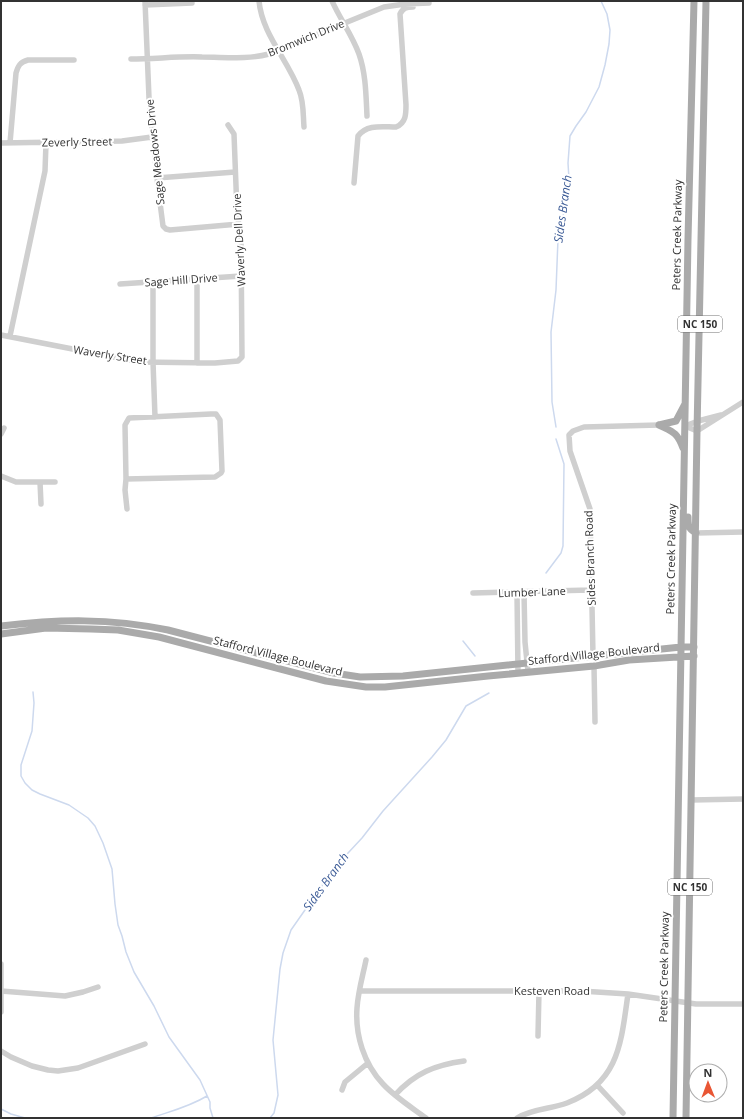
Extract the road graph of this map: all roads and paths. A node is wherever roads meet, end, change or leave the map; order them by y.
1 (259, 1) edge
2 (332, 1) edge
3 (694, 1) edge
4 (706, 1) edge
5 (429, 2) edge
6 (145, 3) edge
7 (192, 3) dead end
8 (343, 24) junction
9 (279, 50) junction
10 (132, 59) dead end
11 (147, 59) junction
12 (74, 60) dead end
13 (367, 116) dead end
14 (228, 125) dead end
15 (304, 127) dead end
16 (152, 137) junction
17 (1, 143) edge
18 (10, 143) junction
19 (46, 143) junction
20 (235, 172) junction
21 (157, 178) junction
22 (354, 183) dead end
23 (239, 224) junction
24 (241, 276) junction
25 (197, 279) junction
26 (153, 282) junction
27 (120, 284) dead end
28 (1, 335) edge
29 (10, 336) junction
30 (242, 357) joint
31 (153, 362) junction
32 (197, 363) junction
33 (743, 402) edge
34 (685, 404) junction
35 (725, 414) junction
36 (154, 417) junction
37 (698, 421) junction
38 (659, 425) junction
39 (685, 426) junction
40 (4, 428) dead end
41 (697, 432) junction
42 (1, 434) edge
43 (684, 451) junction
44 (684, 475) junction
45 (1, 476) edge
46 (126, 480) junction
47 (40, 482) junction
48 (55, 482) dead end
49 (41, 504) dead end
50 (127, 509) dead end
51 (743, 532) edge
52 (696, 533) junction
53 (591, 590) junction
54 (524, 592) junction
55 (517, 593) junction
56 (473, 594) dead end
57 (1, 626) edge
58 (517, 628) junction
59 (525, 628) junction
60 (1, 634) edge
61 (681, 647) junction
62 (694, 647) junction
63 (593, 656) junction
64 (680, 656) junction
65 (694, 656) junction
66 (528, 663) junction
67 (518, 664) junction
68 (594, 666) junction
69 (528, 672) junction
70 (518, 673) junction
71 (595, 722) dead end
72 (743, 799) edge
73 (691, 800) junction
74 (366, 960) dead end
75 (1, 964) edge
76 (98, 987) dead end
77 (1, 991) edge
78 (360, 991) junction
79 (539, 991) junction
80 (628, 994) junction
81 (674, 1002) junction
82 (688, 1004) junction
83 (743, 1004) edge
84 (1, 1012) edge
85 (538, 1036) dead end
86 (145, 1044) dead end
87 (1, 1051) edge
88 (464, 1061) dead end
89 (368, 1063) junction
90 (597, 1086) junction
91 (342, 1090) dead end
92 (395, 1095) junction
93 (623, 1113) dead end
94 (426, 1118) edge
95 (517, 1118) edge
96 (673, 1118) edge
97 (686, 1118) edge

1 - 9 street
2 - 8 street
3 - 34 main road, Peters Creek Parkway / NC 150
4 - 37 main road, NC 150
5 - 8 street, Bromwich Drive
5 - 22 street
6 - 7 street
6 - 11 street, Sage Meadows Drive
8 - 9 street, Bromwich Drive
8 - 13 street
9 - 11 street, Bromwich Drive
9 - 15 street
10 - 11 street, Bromwich Drive
11 - 16 street, Sage Meadows Drive
12 - 18 street
14 - 20 street, Waverly Dell Drive
16 - 19 street, Zeverly Street
16 - 21 street, Sage Meadows Drive
17 - 18 street, Zeverly Street
18 - 19 street, Zeverly Street
19 - 29 street
20 - 21 street
20 - 23 street, Waverly Dell Drive
21 - 23 street, Sage Meadows Drive
23 - 24 street, Waverly Dell Drive
24 - 25 street, Sage Hill Drive
24 - 30 street, Waverly Dell Drive
25 - 26 street, Sage Hill Drive
25 - 32 street
26 - 27 street, Sage Hill Drive
26 - 31 street
28 - 29 street, Waverly Street
29 - 31 street, Waverly Street
30 - 32 street, Waverly Street
31 - 32 street, Waverly Street
31 - 36 street
33 - 35 street
34 - 38 main road
34 - 39 main road, Peters Creek Parkway / NC 150
35 - 37 street
35 - 41 street
36 - 46 street
36 - 46 street
37 - 39 street
37 - 41 main road, NC 150
38 - 43 main road
38 - 53 street, Sides Branch Road
39 - 41 street
39 - 43 main road, Peters Creek Parkway / NC 150
40 - 42 street
41 - 52 main road, NC 150
43 - 44 main road, Peters Creek Parkway / NC 150
44 - 52 main road
44 - 61 main road, Peters Creek Parkway / NC 150
45 - 47 street
46 - 50 street
47 - 48 street
47 - 49 street
51 - 52 street
52 - 62 main road, NC 150
53 - 54 street, Lumber Lane
53 - 63 street, Sides Branch Road
54 - 55 street, Lumber Lane
54 - 59 street
55 - 56 street, Lumber Lane
55 - 58 street
57 - 67 main road, Stafford Village Boulevard
58 - 59 street
58 - 67 street
59 - 66 street
60 - 70 main road, Stafford Village Boulevard
61 - 62 main road, Stafford Village Boulevard
61 - 63 main road, Stafford Village Boulevard
61 - 64 main road, Peters Creek Parkway / NC 150
62 - 65 main road, NC 150
63 - 66 main road, Stafford Village Boulevard
64 - 65 main road, Stafford Village Boulevard
64 - 68 main road, Stafford Village Boulevard
64 - 81 main road, Peters Creek Parkway / NC 150
65 - 73 main road, NC 150
66 - 67 main road, Stafford Village Boulevard
66 - 69 street
67 - 70 street
68 - 69 main road, Stafford Village Boulevard
68 - 71 street
69 - 70 main road, Stafford Village Boulevard
72 - 73 street
73 - 82 main road, NC 150
74 - 78 street
75 - 77 street
76 - 77 street
77 - 84 street
78 - 79 street, Kesteven Road
78 - 89 street
79 - 80 street, Kesteven Road
79 - 85 street
80 - 81 street, Kesteven Road
80 - 90 street
81 - 82 street, Kesteven Road
81 - 96 main road, Peters Creek Parkway / NC 150
82 - 83 street, Kesteven Road
82 - 97 main road, NC 150
86 - 87 street
88 - 92 street
89 - 91 street
89 - 92 street
90 - 93 street
90 - 95 street
92 - 94 street

